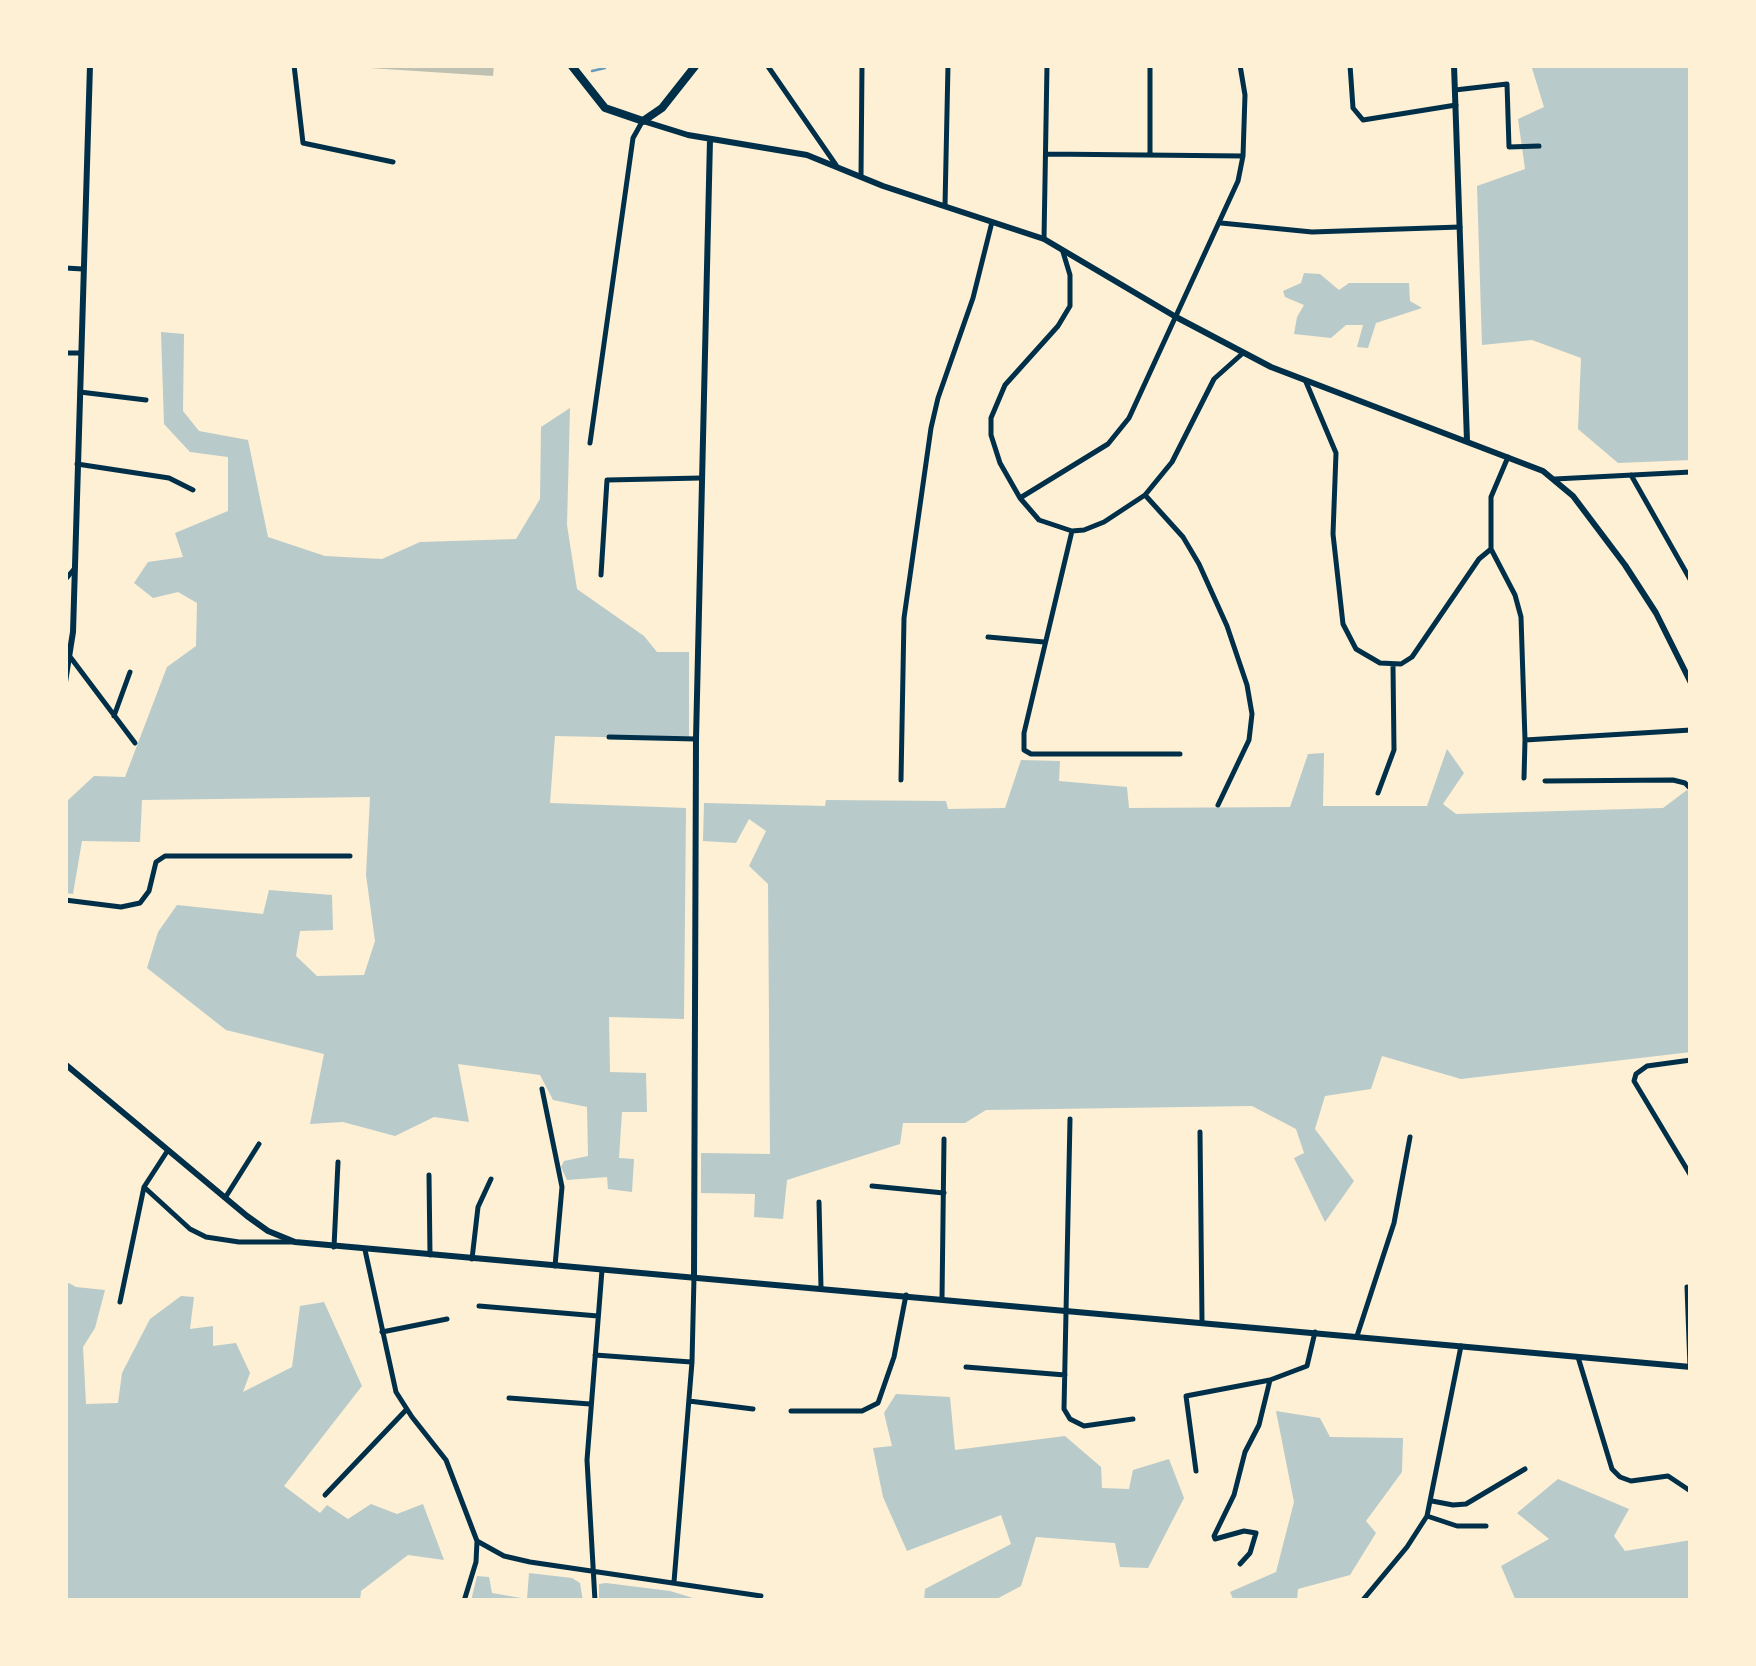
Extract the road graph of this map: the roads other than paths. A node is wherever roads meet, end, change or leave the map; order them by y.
1 (90, 65) edge
2 (294, 65) edge
3 (571, 65) edge
4 (696, 65) edge
5 (768, 65) edge
6 (862, 65) edge
7 (948, 65) edge
8 (1047, 65) edge
9 (1150, 65) edge
10 (1240, 65) edge
11 (1350, 65) edge
12 (1454, 65) edge
13 (1455, 90) junction
14 (1456, 105) junction
15 (643, 121) junction
16 (710, 139) junction
17 (1538, 146) dead end
18 (1046, 154) junction
19 (1150, 155) junction
20 (1243, 156) junction
21 (393, 162) dead end
22 (836, 166) junction
23 (860, 176) junction
24 (944, 206) junction
25 (992, 222) junction
26 (1221, 223) junction
27 (1460, 227) junction
28 (1044, 239) junction
29 (1062, 248) junction
30 (65, 268) edge
31 (82, 269) junction
32 (1176, 317) junction
33 (65, 353) edge
34 (81, 353) junction
35 (1242, 353) junction
36 (1306, 382) junction
37 (80, 392) junction
38 (146, 400) dead end
39 (1467, 441) junction
40 (590, 443) dead end
41 (1508, 457) junction
42 (78, 464) junction
43 (1691, 472) edge
44 (1631, 475) junction
45 (704, 478) junction
46 (1555, 478) junction
47 (193, 490) dead end
48 (1145, 495) junction
49 (1020, 498) junction
50 (1072, 532) junction
51 (1491, 549) junction
52 (75, 568) junction
53 (600, 576) dead end
54 (65, 580) edge
55 (1691, 580) edge
56 (988, 637) dead end
57 (1044, 642) junction
58 (71, 658) junction
59 (1393, 666) junction
60 (130, 672) dead end
61 (66, 673) edge
62 (65, 682) edge
63 (1691, 684) edge
64 (114, 716) junction
65 (1691, 730) edge
66 (609, 737) dead end
67 (696, 739) junction
68 (1525, 740) junction
69 (135, 743) dead end
70 (1180, 754) dead end
71 (1524, 778) dead end
72 (901, 780) dead end
73 (1545, 781) dead end
74 (1691, 789) edge
75 (1378, 793) dead end
76 (1218, 805) dead end
77 (350, 856) dead end
78 (65, 900) edge
79 (1691, 1060) edge
80 (65, 1064) edge
81 (542, 1089) dead end
82 (1070, 1118) dead end
83 (1200, 1132) dead end
84 (1410, 1137) dead end
85 (944, 1139) dead end
86 (259, 1144) dead end
87 (168, 1150) junction
88 (338, 1162) dead end
89 (429, 1175) dead end
90 (1691, 1176) edge
91 (491, 1179) dead end
92 (872, 1186) dead end
93 (144, 1187) junction
94 (944, 1193) junction
95 (225, 1198) junction
96 (819, 1202) dead end
97 (295, 1242) junction
98 (334, 1247) junction
99 (365, 1250) junction
100 (430, 1255) junction
101 (472, 1258) junction
102 (556, 1266) junction
103 (602, 1270) junction
104 (694, 1277) junction
105 (1687, 1287) dead end
106 (821, 1288) junction
107 (906, 1295) junction
108 (942, 1298) junction
109 (120, 1302) dead end
110 (479, 1306) dead end
111 (1068, 1309) junction
112 (598, 1316) junction
113 (446, 1319) dead end
114 (1202, 1321) junction
115 (382, 1332) junction
116 (1315, 1332) junction
117 (1357, 1336) junction
118 (1460, 1346) junction
119 (594, 1355) junction
120 (1578, 1357) junction
121 (692, 1362) junction
122 (966, 1367) dead end
123 (1691, 1367) edge
124 (1065, 1376) junction
125 (1270, 1380) junction
126 (509, 1398) dead end
127 (689, 1401) junction
128 (590, 1404) junction
129 (754, 1408) dead end
130 (406, 1410) junction
131 (792, 1412) dead end
132 (1132, 1419) dead end
133 (1525, 1469) dead end
134 (1196, 1470) dead end
135 (1689, 1490) edge
136 (326, 1495) dead end
137 (1432, 1500) junction
138 (1427, 1516) junction
139 (1486, 1526) dead end
140 (477, 1541) junction
141 (1240, 1564) dead end
142 (592, 1572) junction
143 (674, 1582) junction
144 (761, 1596) dead end
145 (464, 1601) edge
146 (594, 1601) edge
147 (1362, 1601) edge

1 - 31 street
2 - 21 street
3 - 15 main road
4 - 15 main road
5 - 22 street
6 - 23 street
7 - 24 street
8 - 18 street
9 - 19 street
10 - 20 street
11 - 14 street
12 - 13 street
13 - 14 street
13 - 17 street
14 - 27 street
15 - 16 street
15 - 40 street
16 - 22 street
16 - 45 street
18 - 19 street
18 - 28 street
19 - 20 street
20 - 26 street
22 - 23 street
23 - 24 street
24 - 25 street
25 - 28 street
25 - 72 street
26 - 27 street
26 - 32 street
27 - 39 street
28 - 29 street
29 - 32 street
29 - 49 street
30 - 31 street
31 - 34 street
32 - 35 street
32 - 49 street
33 - 34 street
34 - 37 street
35 - 36 street
35 - 48 street
36 - 39 street
36 - 59 street
37 - 38 street
37 - 42 street
39 - 41 street
41 - 46 street
41 - 51 street
42 - 47 street
42 - 52 street
43 - 44 street
44 - 46 street
44 - 55 street
45 - 53 street
45 - 67 street
46 - 63 street
48 - 50 street
48 - 76 street
49 - 50 street
50 - 57 street
51 - 59 street
51 - 68 street
52 - 54 street
52 - 58 street
56 - 57 street
57 - 70 street
58 - 61 street
58 - 64 street
59 - 75 street
60 - 64 street
61 - 62 street
64 - 69 street
65 - 68 street
66 - 67 street
67 - 104 street
68 - 71 street
73 - 74 street
77 - 78 street
79 - 90 street
80 - 87 street
81 - 102 street
82 - 111 street
83 - 114 street
84 - 117 street
85 - 94 street
86 - 95 street
87 - 93 street
87 - 95 street
88 - 98 street
89 - 100 street
91 - 101 street
92 - 94 street
93 - 97 street
93 - 109 street
94 - 108 street
95 - 97 street
96 - 106 street
97 - 98 street
98 - 99 street
99 - 100 street
99 - 115 street
100 - 101 street
101 - 102 street
102 - 103 street
103 - 104 street
103 - 112 street
104 - 106 street
104 - 121 street
105 - 123 street
106 - 107 street
107 - 108 street
107 - 131 street
108 - 111 street
110 - 112 street
111 - 114 street
111 - 124 street
112 - 119 street
113 - 115 street
114 - 116 street
115 - 130 street
116 - 117 street
116 - 125 street
117 - 118 street
118 - 120 street
118 - 137 street
119 - 121 street
119 - 128 street
120 - 123 street
120 - 135 street
121 - 127 street
122 - 124 street
124 - 132 street
125 - 134 street
125 - 141 street
126 - 128 street
127 - 129 street
127 - 143 street
128 - 142 street
130 - 136 street
130 - 140 street
133 - 137 street
137 - 138 street
138 - 139 street
138 - 147 street
140 - 142 street
140 - 145 street
142 - 143 street
142 - 146 street
143 - 144 street

